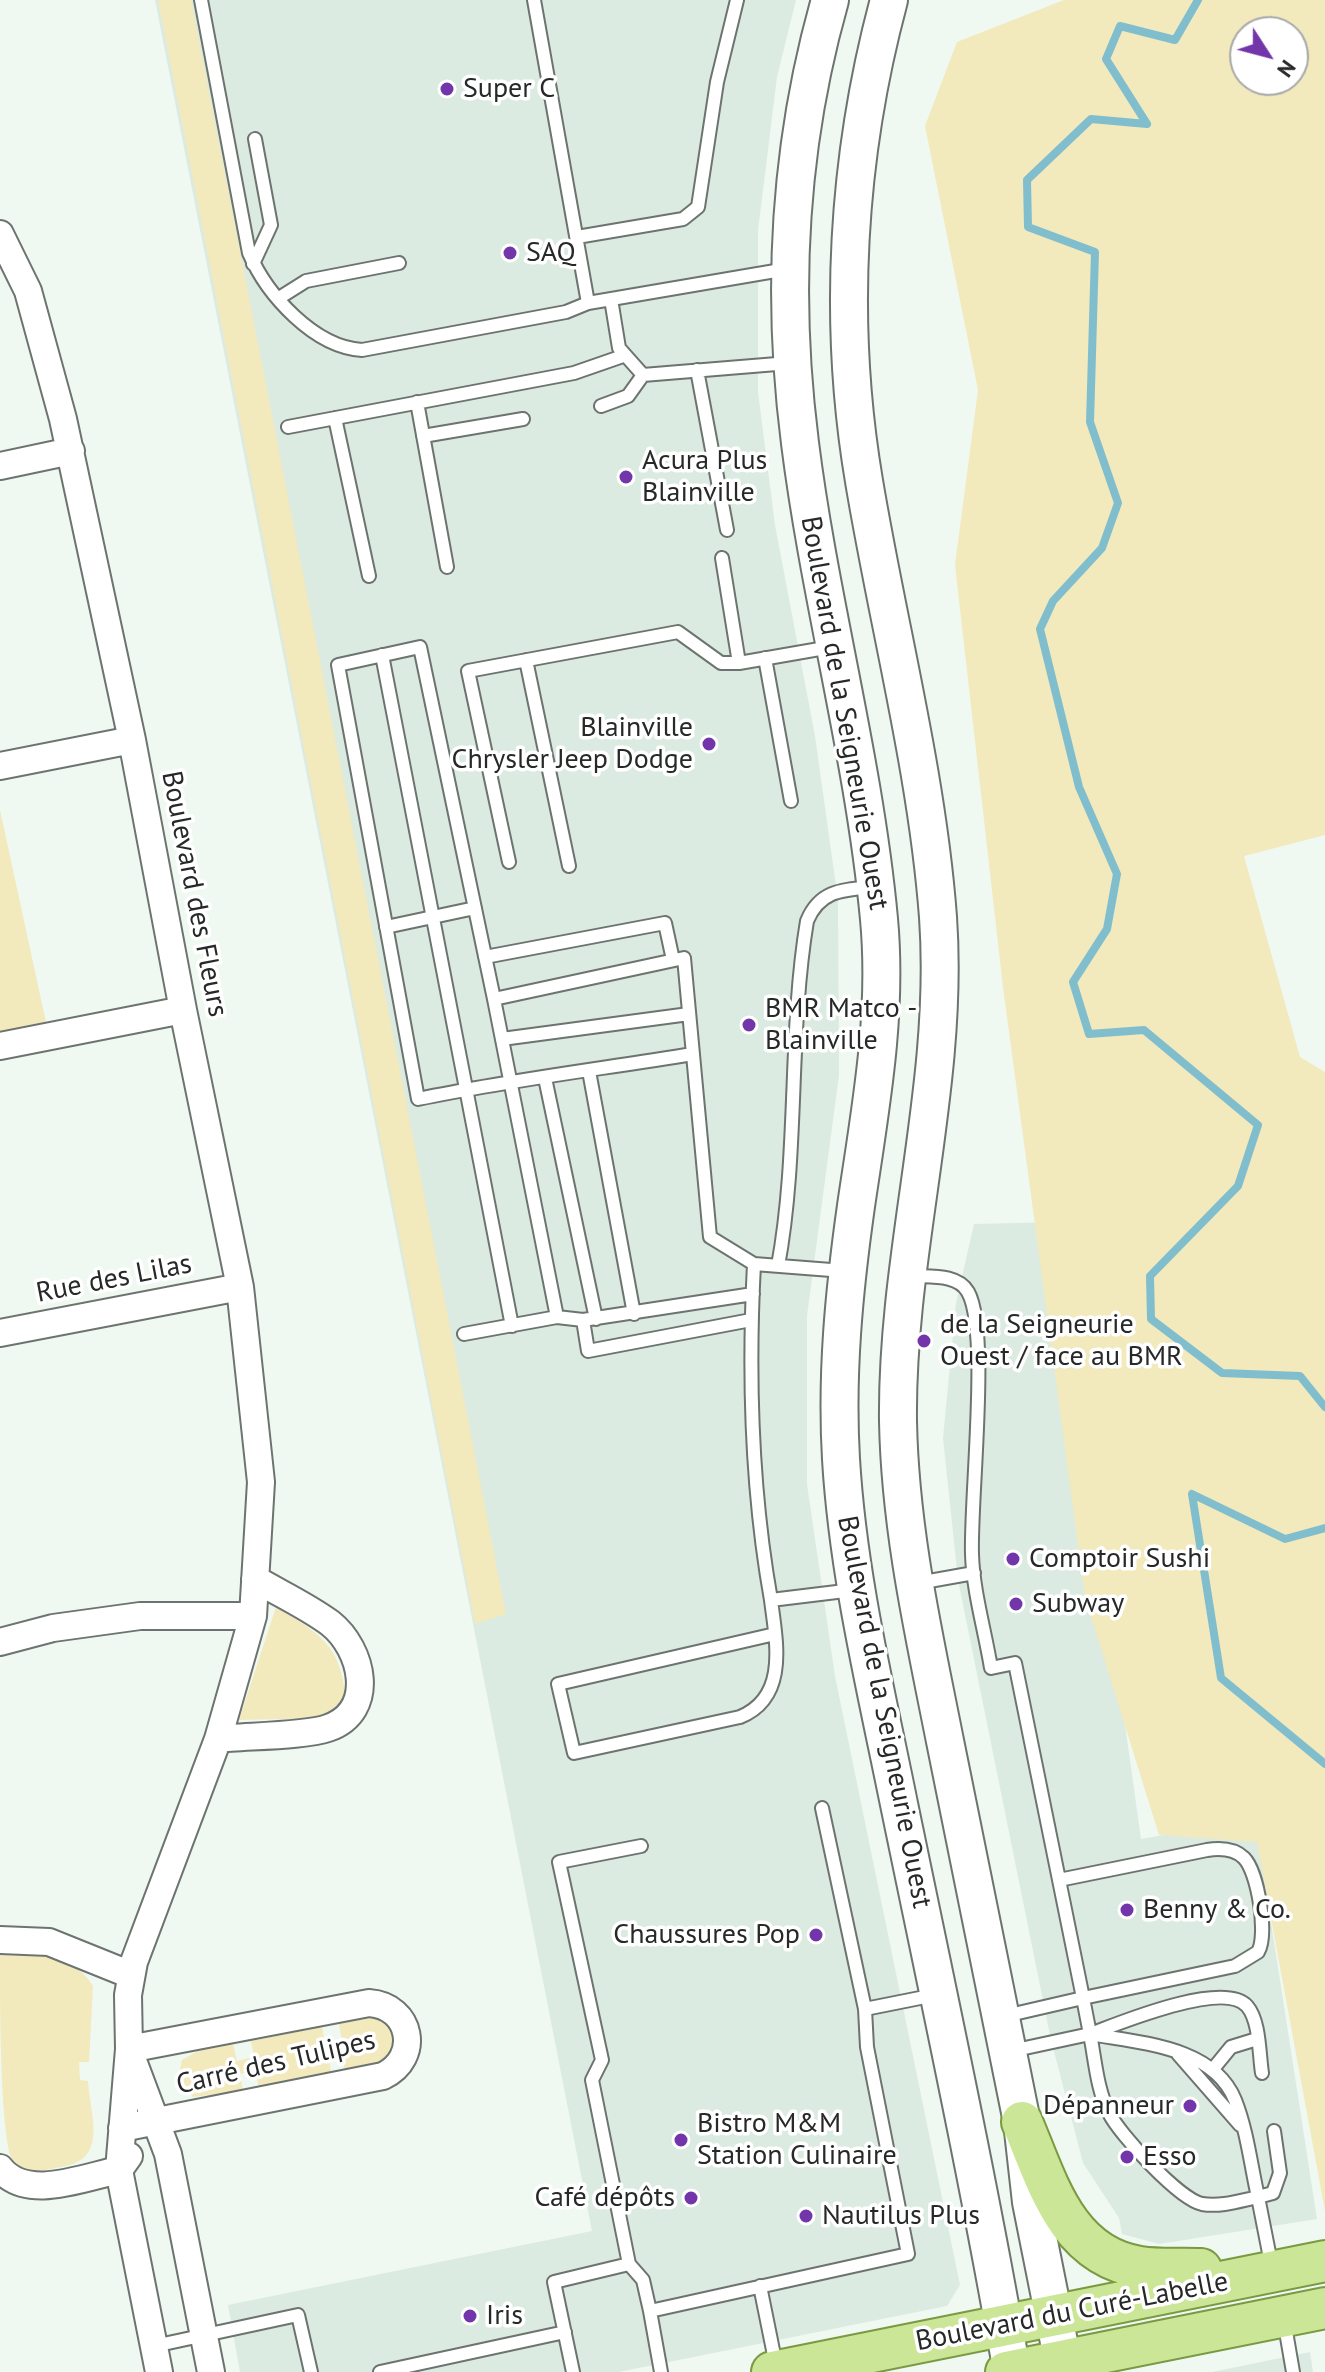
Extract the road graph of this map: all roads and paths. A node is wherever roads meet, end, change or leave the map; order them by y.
1 (201, 0) edge
2 (534, 0) edge
3 (737, 0) edge
4 (830, 0) edge
5 (889, 0) edge
6 (255, 139) dead end
7 (0, 234) edge
8 (577, 237) junction
9 (399, 263) dead end
10 (253, 264) junction
11 (790, 268) junction
12 (849, 269) junction
13 (279, 298) junction
14 (611, 299) junction
15 (588, 303) junction
16 (623, 356) junction
17 (793, 363) junction
18 (697, 370) junction
19 (643, 375) junction
20 (417, 402) junction
21 (601, 406) dead end
22 (335, 418) junction
23 (523, 419) dead end
24 (288, 427) dead end
25 (423, 436) junction
26 (71, 451) junction
27 (0, 466) edge
28 (727, 530) dead end
29 (722, 558) dead end
30 (447, 567) dead end
31 (369, 576) dead end
32 (893, 636) junction
33 (835, 647) junction
34 (382, 655) junction
35 (765, 658) junction
36 (526, 660) junction
37 (739, 663) junction
38 (132, 740) junction
39 (0, 766) edge
40 (791, 801) dead end
41 (509, 862) dead end
42 (569, 866) dead end
43 (876, 886) junction
44 (475, 908) junction
45 (434, 917) junction
46 (386, 927) junction
47 (485, 957) junction
48 (673, 960) junction
49 (494, 999) junction
50 (183, 1010) junction
51 (689, 1014) junction
52 (502, 1039) junction
53 (0, 1046) edge
54 (693, 1054) junction
55 (589, 1071) junction
56 (545, 1078) junction
57 (510, 1080) junction
58 (466, 1089) junction
59 (754, 1264) junction
60 (778, 1266) junction
61 (848, 1271) junction
62 (905, 1275) junction
63 (240, 1287) junction
64 (753, 1294) junction
65 (634, 1314) junction
66 (557, 1317) junction
67 (596, 1319) junction
68 (583, 1320) junction
69 (751, 1320) junction
70 (512, 1326) junction
71 (0, 1333) edge
72 (464, 1334) dead end
73 (974, 1573) junction
74 (255, 1579) junction
75 (913, 1584) junction
76 (856, 1589) junction
77 (771, 1600) junction
78 (253, 1616) junction
79 (775, 1634) junction
80 (0, 1642) edge
81 (218, 1739) junction
82 (822, 1808) dead end
83 (641, 1846) dead end
84 (1059, 1880) junction
85 (0, 1940) edge
86 (131, 1975) junction
87 (938, 1995) junction
88 (1083, 1998) junction
89 (865, 2009) junction
90 (1004, 2034) junction
91 (1090, 2034) junction
92 (1257, 2039) junction
93 (129, 2049) junction
94 (1177, 2053) junction
95 (1213, 2069) junction
96 (1262, 2073) dead end
97 (156, 2121) junction
98 (1022, 2122) junction
99 (1242, 2127) junction
100 (122, 2128) junction
101 (1274, 2131) dead end
102 (0, 2168) edge
103 (119, 2170) junction
104 (1258, 2197) junction
105 (1325, 2261) edge
106 (629, 2264) junction
107 (1273, 2272) junction
108 (760, 2286) junction
109 (1325, 2308) edge
110 (650, 2311) junction
111 (1055, 2316) junction
112 (1283, 2317) junction
113 (1004, 2325) junction
114 (565, 2332) junction
115 (204, 2335) junction
116 (154, 2346) junction
117 (1064, 2366) edge
118 (775, 2371) edge
119 (159, 2372) edge
120 (211, 2372) edge
121 (311, 2372) edge
122 (380, 2372) edge
123 (573, 2372) edge
124 (661, 2372) edge
125 (1010, 2372) edge
126 (1293, 2372) edge

1 - 10 lane
2 - 8 lane
3 - 8 lane
4 - 11 main road, Boulevard de la Seigneurie Ouest
5 - 12 main road, Boulevard de la Seigneurie Ouest
6 - 10 lane
7 - 26 street, Boulevard des Fleurs
8 - 15 lane
9 - 13 lane
10 - 13 lane
11 - 12 main road
11 - 14 lane
11 - 17 main road, Boulevard de la Seigneurie Ouest
12 - 32 main road, Boulevard de la Seigneurie Ouest
13 - 15 lane
14 - 15 lane
14 - 16 lane
16 - 19 lane
16 - 20 lane
17 - 18 lane
17 - 33 main road, Boulevard de la Seigneurie Ouest
18 - 19 lane
18 - 28 lane
19 - 21 lane
20 - 22 lane
20 - 25 lane
22 - 24 lane
22 - 31 lane
23 - 25 lane
25 - 30 lane
26 - 27 street
26 - 38 street, Boulevard des Fleurs
29 - 37 lane
32 - 33 main road
32 - 62 main road, Boulevard de la Seigneurie Ouest
33 - 35 lane
33 - 43 main road, Boulevard de la Seigneurie Ouest
34 - 44 lane
34 - 45 lane
34 - 46 lane
35 - 37 lane
35 - 40 lane
36 - 37 lane
36 - 41 lane
36 - 42 lane
38 - 39 street
38 - 50 street, Boulevard des Fleurs
43 - 60 lane
43 - 61 main road, Boulevard de la Seigneurie Ouest
44 - 45 lane
44 - 47 lane
45 - 46 lane
45 - 58 lane
46 - 58 lane
47 - 48 lane
47 - 49 lane
48 - 49 lane
48 - 51 lane
49 - 52 lane
50 - 53 street
50 - 63 street, Boulevard des Fleurs
51 - 52 lane
51 - 54 lane
52 - 57 lane
54 - 55 lane
54 - 59 lane
55 - 56 lane
55 - 65 lane
56 - 57 lane
56 - 67 lane
57 - 58 lane
57 - 66 lane
58 - 70 lane
59 - 60 lane
59 - 64 lane
60 - 61 lane
61 - 62 main road
61 - 76 main road, Boulevard de la Seigneurie Ouest
62 - 73 lane
62 - 75 main road, Boulevard de la Seigneurie Ouest
63 - 71 street, Rue des Lilas
63 - 74 street, Boulevard des Fleurs
64 - 65 lane
64 - 69 lane
65 - 67 lane
66 - 68 lane
66 - 70 lane
67 - 68 lane
68 - 69 lane
69 - 77 lane
70 - 72 lane
73 - 75 lane
73 - 84 lane
74 - 78 street, Boulevard des Fleurs
74 - 81 street
75 - 90 main road, Boulevard de la Seigneurie Ouest
76 - 77 lane
76 - 87 main road, Boulevard de la Seigneurie Ouest
77 - 79 lane
78 - 80 street
78 - 81 street, Boulevard des Fleurs
79 - 79 lane
81 - 86 street, Boulevard des Fleurs
82 - 89 lane
83 - 106 lane
84 - 88 lane
84 - 88 lane
85 - 86 street
86 - 93 street, Boulevard des Fleurs
87 - 89 lane
87 - 113 main road, Boulevard de la Seigneurie Ouest
88 - 90 lane
88 - 91 lane
89 - 108 lane
90 - 91 lane
90 - 98 main road, Boulevard de la Seigneurie Ouest
91 - 92 lane
91 - 94 lane
91 - 104 lane
92 - 95 lane
92 - 96 lane
93 - 97 street, Boulevard des Fleurs
93 - 97 street, Carré des Tulipes
93 - 100 street, Boulevard des Fleurs
94 - 95 lane
94 - 99 lane
95 - 99 lane
97 - 100 street, Carré des Tulipes
97 - 103 street
97 - 115 street, Boulevard des Fleurs
98 - 107 main road
98 - 111 main road, Boulevard de la Seigneurie Ouest
99 - 104 lane
100 - 103 street, Boulevard des Fleurs
101 - 104 lane
102 - 103 street
103 - 116 street, Boulevard des Fleurs
104 - 107 lane
105 - 107 main road, Boulevard du Curé-Labelle
106 - 110 lane
106 - 114 lane
107 - 111 main road, Boulevard du Curé-Labelle
108 - 110 lane
108 - 118 lane
109 - 112 main road, Boulevard du Curé-Labelle
110 - 124 lane
111 - 113 main road, Boulevard du Curé-Labelle
111 - 117 main road, Boulevard de la Seigneurie Ouest
112 - 117 main road, Boulevard du Curé-Labelle
112 - 126 lane
113 - 118 main road, Boulevard du Curé-Labelle
113 - 125 main road, Boulevard de la Seigneurie Ouest
114 - 122 lane
114 - 123 lane
115 - 116 lane
115 - 120 street, Boulevard des Fleurs
115 - 121 lane
116 - 119 street, Boulevard des Fleurs
117 - 125 main road, Boulevard du Curé-Labelle

